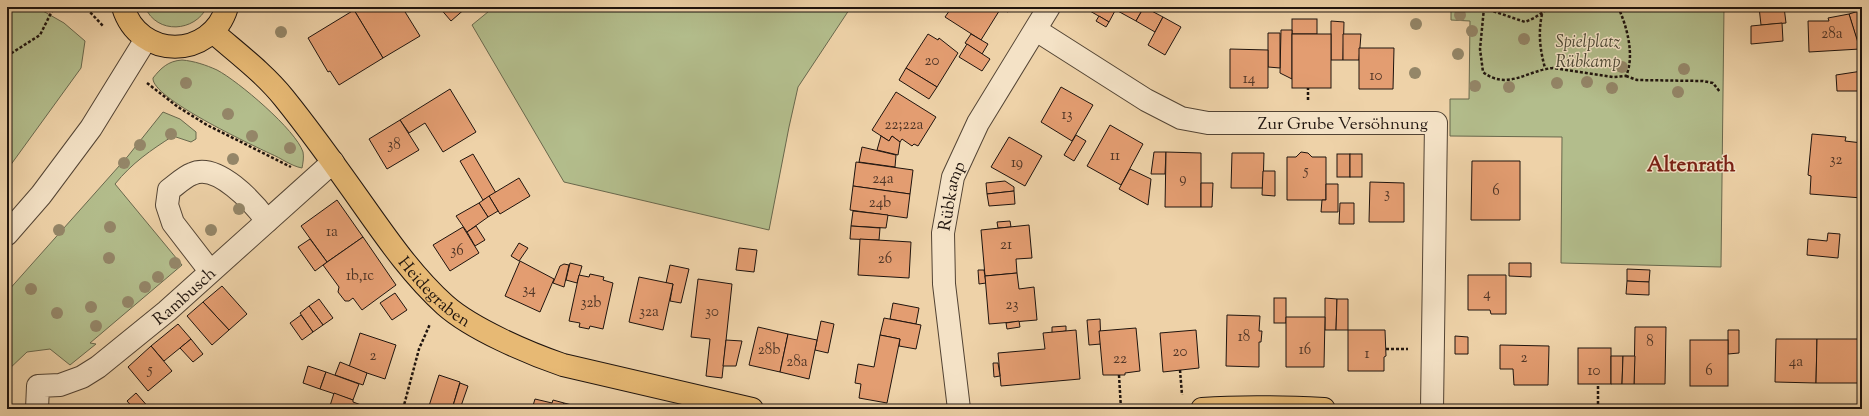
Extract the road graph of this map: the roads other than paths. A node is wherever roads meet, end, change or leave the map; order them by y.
1 (123, 7) edge
2 (227, 7) edge
3 (1050, 7) edge
4 (1036, 30) junction
5 (213, 32) junction
6 (146, 39) junction
7 (333, 162) junction
8 (267, 221) junction
9 (7, 234) edge
10 (210, 271) junction
11 (1192, 405) edge
12 (38, 409) edge
13 (752, 409) edge
14 (959, 409) edge
15 (1324, 409) edge
16 (1432, 409) edge

1 - 6 main road
2 - 5 main road
3 - 4 street, Rübkamp
4 - 14 street, Rübkamp
4 - 16 street, Zur Grube Versöhnung
5 - 6 main road
5 - 7 main road, Heidegraben
6 - 9 street
7 - 8 street, Rambusch
7 - 13 main road, Heidegraben
8 - 10 street, Rambusch
8 - 10 street
10 - 12 street, Rambusch
11 - 15 main road

